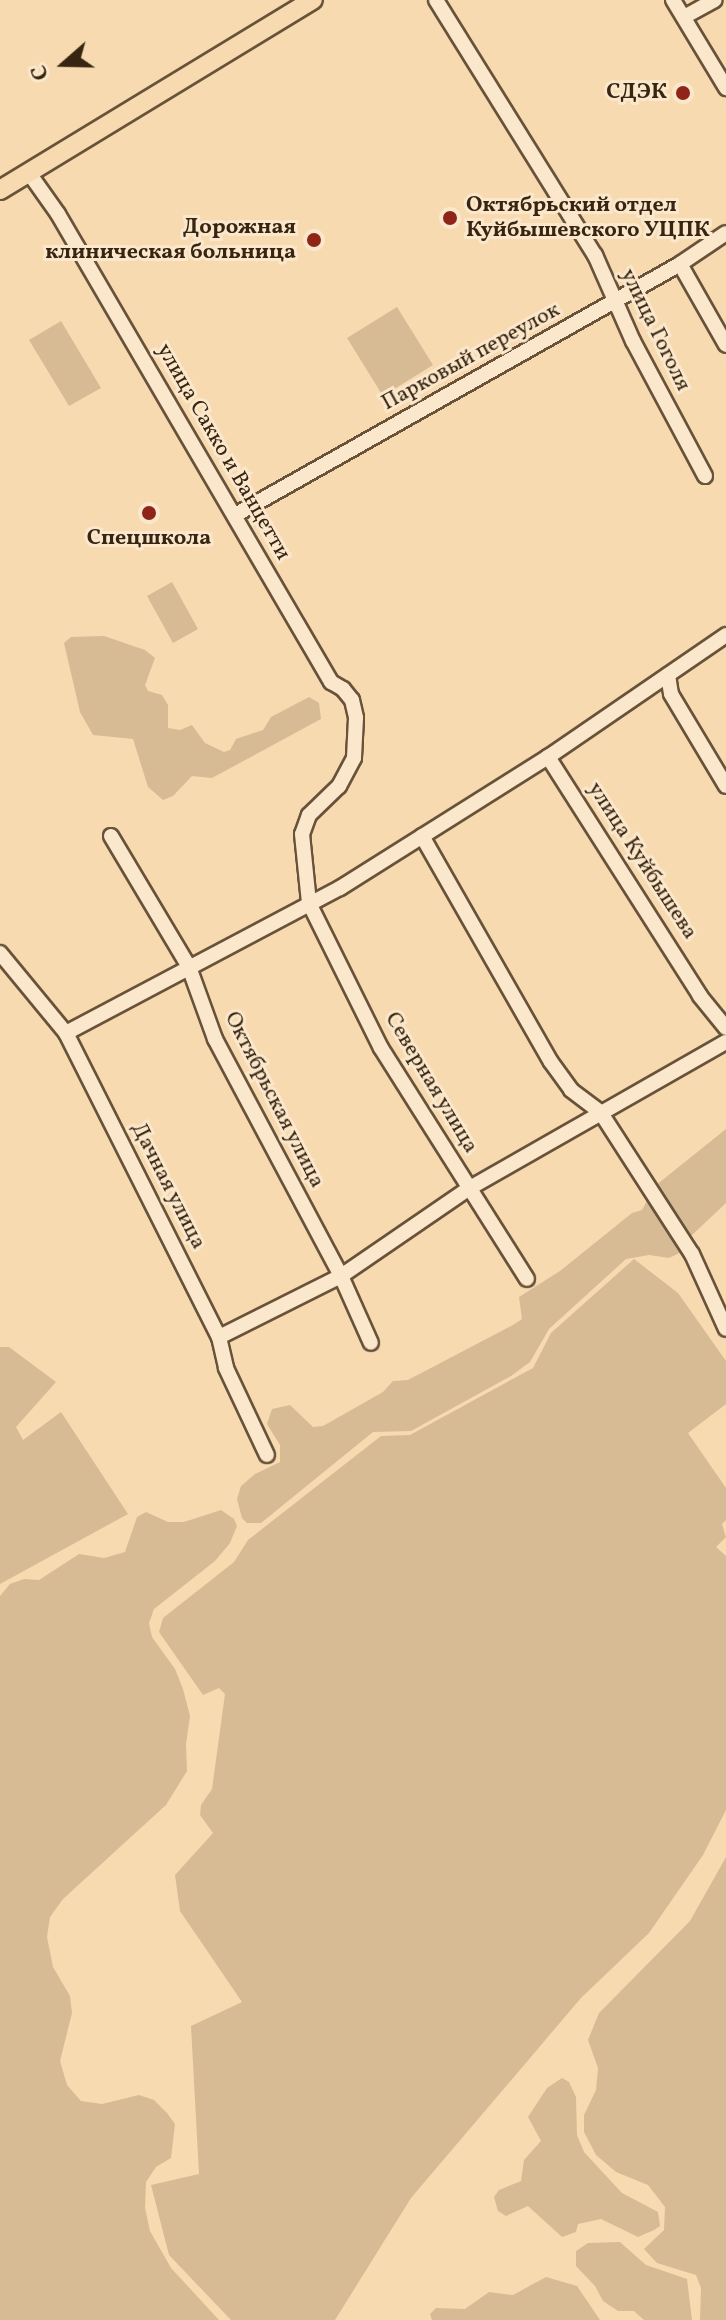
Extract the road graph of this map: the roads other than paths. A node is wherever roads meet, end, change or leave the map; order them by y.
1 (313, 0) edge
2 (436, 0) edge
3 (673, 0) edge
4 (715, 0) edge
5 (684, 17) junction
6 (726, 88) edge
7 (29, 173) junction
8 (0, 190) edge
9 (726, 233) edge
10 (680, 264) junction
11 (615, 301) junction
12 (726, 345) edge
13 (705, 476) dead end
14 (235, 515) junction
15 (726, 635) edge
16 (668, 675) junction
17 (548, 757) junction
18 (726, 786) edge
19 (111, 836) dead end
20 (422, 836) junction
21 (309, 903) junction
22 (0, 953) edge
23 (189, 967) junction
24 (726, 1028) edge
25 (66, 1033) junction
26 (726, 1042) edge
27 (601, 1113) junction
28 (468, 1189) junction
29 (341, 1276) junction
30 (527, 1279) dead end
31 (726, 1329) edge
32 (219, 1337) junction
33 (371, 1343) dead end
34 (267, 1455) dead end

1 - 7 main road
2 - 11 street, улица Гоголя
3 - 5 street
4 - 5 street
5 - 6 street
7 - 8 main road
7 - 14 street, улица Сакко и Ванцетти
9 - 10 street, Парковый переулок
10 - 11 street, Парковый переулок
10 - 12 street
11 - 13 street, улица Гоголя
11 - 14 street, Парковый переулок
14 - 21 street, улица Сакко и Ванцетти
15 - 16 street
16 - 17 street
16 - 18 street
17 - 20 street
17 - 24 street, улица Куйбышева
19 - 23 street, Октябрьская улица
20 - 21 street
20 - 27 street
21 - 23 street
21 - 28 street, Северная улица
22 - 25 street, Дачная улица
23 - 25 street
23 - 29 street, Октябрьская улица
25 - 32 street, Дачная улица
26 - 27 street
27 - 28 street
27 - 31 street
28 - 29 street
28 - 30 street, Северная улица
29 - 32 street
29 - 33 street, Октябрьская улица
32 - 34 street, Дачная улица

